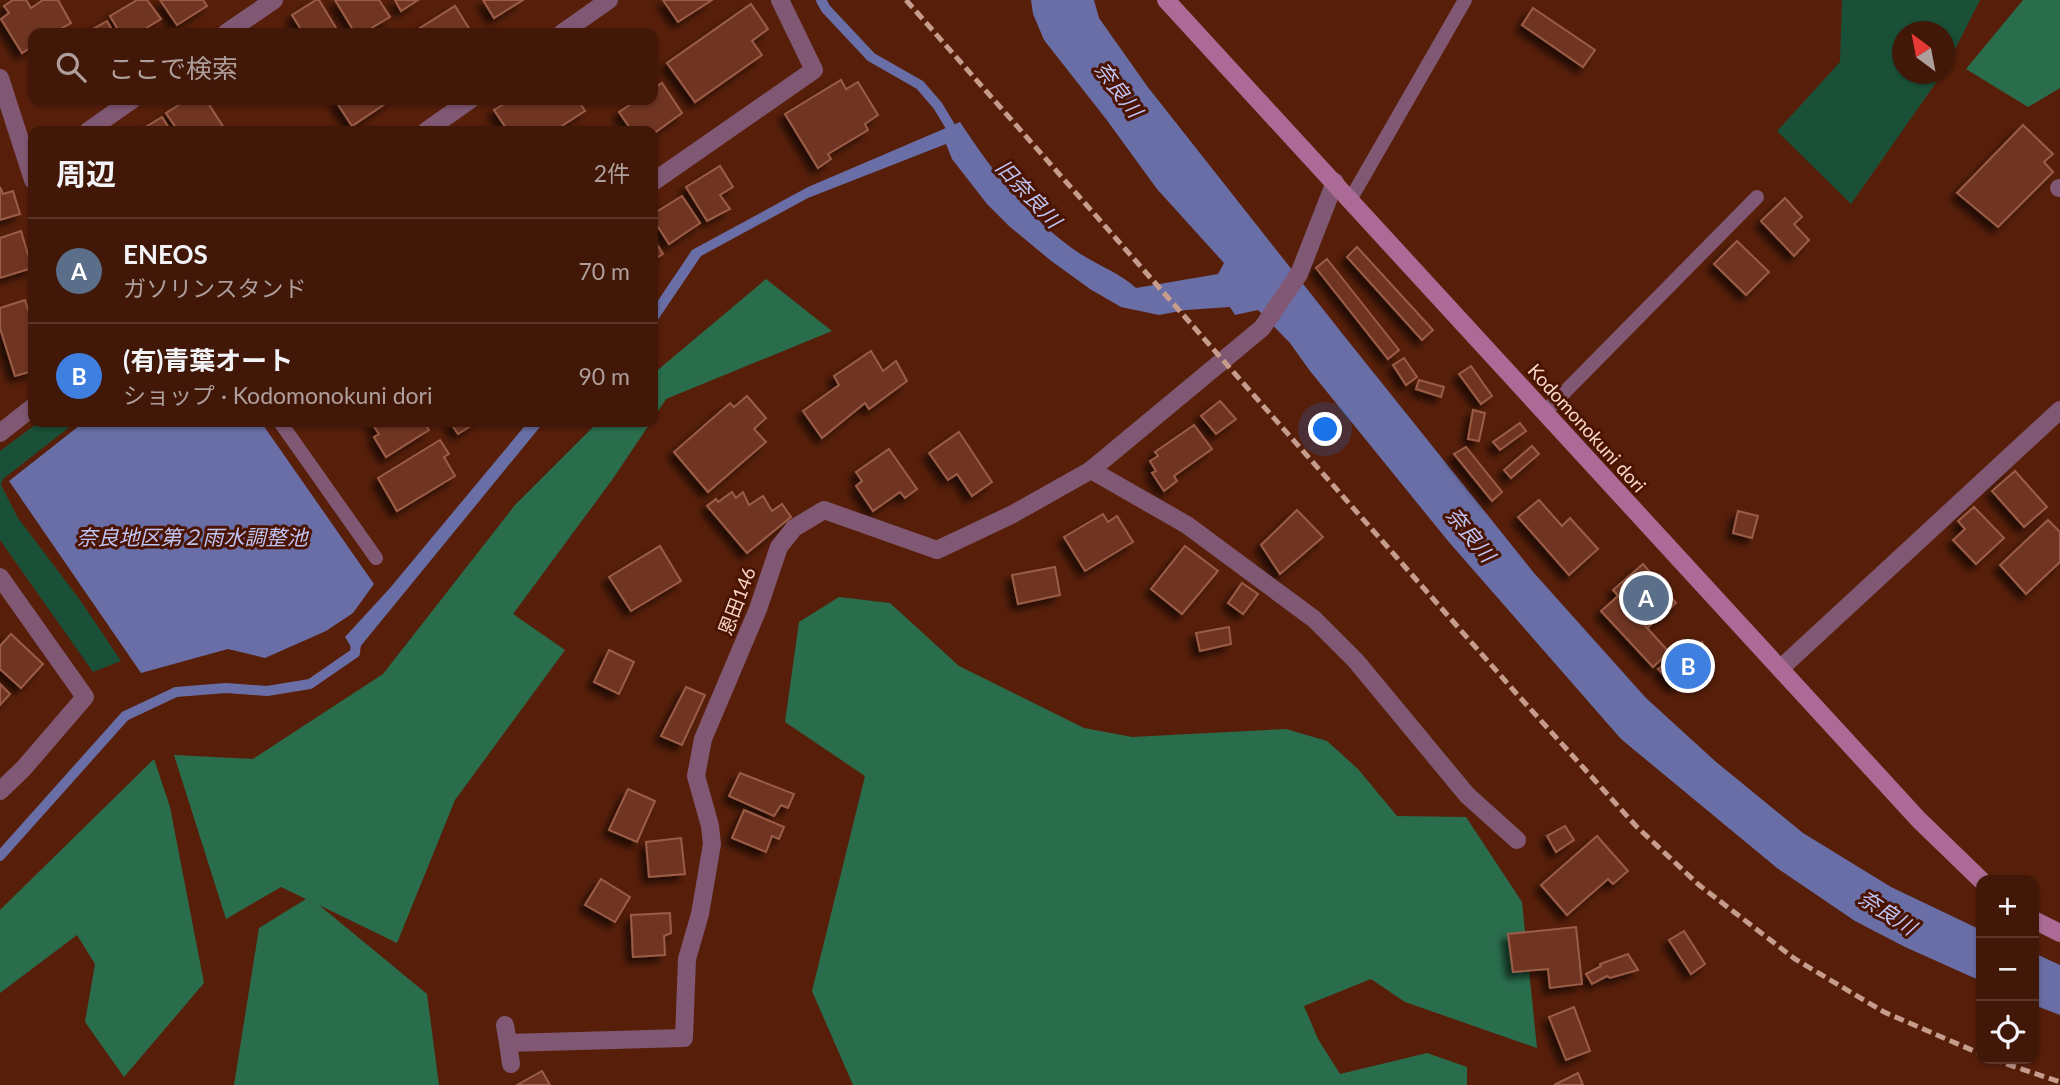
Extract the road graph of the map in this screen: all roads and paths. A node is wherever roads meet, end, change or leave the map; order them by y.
1 (274, 0) edge
2 (609, 0) edge
3 (780, 0) edge
4 (1166, 0) edge
5 (1465, 0) edge
6 (233, 28) edge
7 (569, 28) edge
8 (0, 78) edge
9 (125, 105) edge
10 (463, 105) edge
11 (95, 126) edge
12 (433, 126) edge
13 (28, 162) edge
14 (658, 179) edge
15 (1335, 182) junction
16 (1757, 197) dead end
17 (1350, 200) junction
18 (2060, 410) edge
19 (28, 411) edge
20 (1545, 412) junction
21 (284, 427) edge
22 (0, 433) edge
23 (1091, 470) junction
24 (376, 558) dead end
25 (0, 577) edge
26 (1780, 669) junction
27 (0, 791) edge
28 (1517, 840) dead end
29 (1976, 875) edge
30 (2039, 922) edge
31 (2060, 933) edge
32 (505, 1025) dead end
33 (508, 1043) junction
34 (511, 1064) dead end

1 - 6 street
2 - 7 street
3 - 14 street
4 - 15 main road, Kodomonokuni dori
5 - 17 lane
8 - 13 street
9 - 11 street
10 - 12 street
15 - 17 main road, Kodomonokuni dori
15 - 23 street, 恩田146
16 - 20 lane
17 - 20 main road, Kodomonokuni dori
18 - 26 street
19 - 22 street
20 - 26 main road, Kodomonokuni dori
21 - 24 lane
23 - 28 street
23 - 33 street, 恩田146
25 - 27 street
26 - 29 main road, Kodomonokuni dori
30 - 31 main road
32 - 33 street
33 - 34 street

